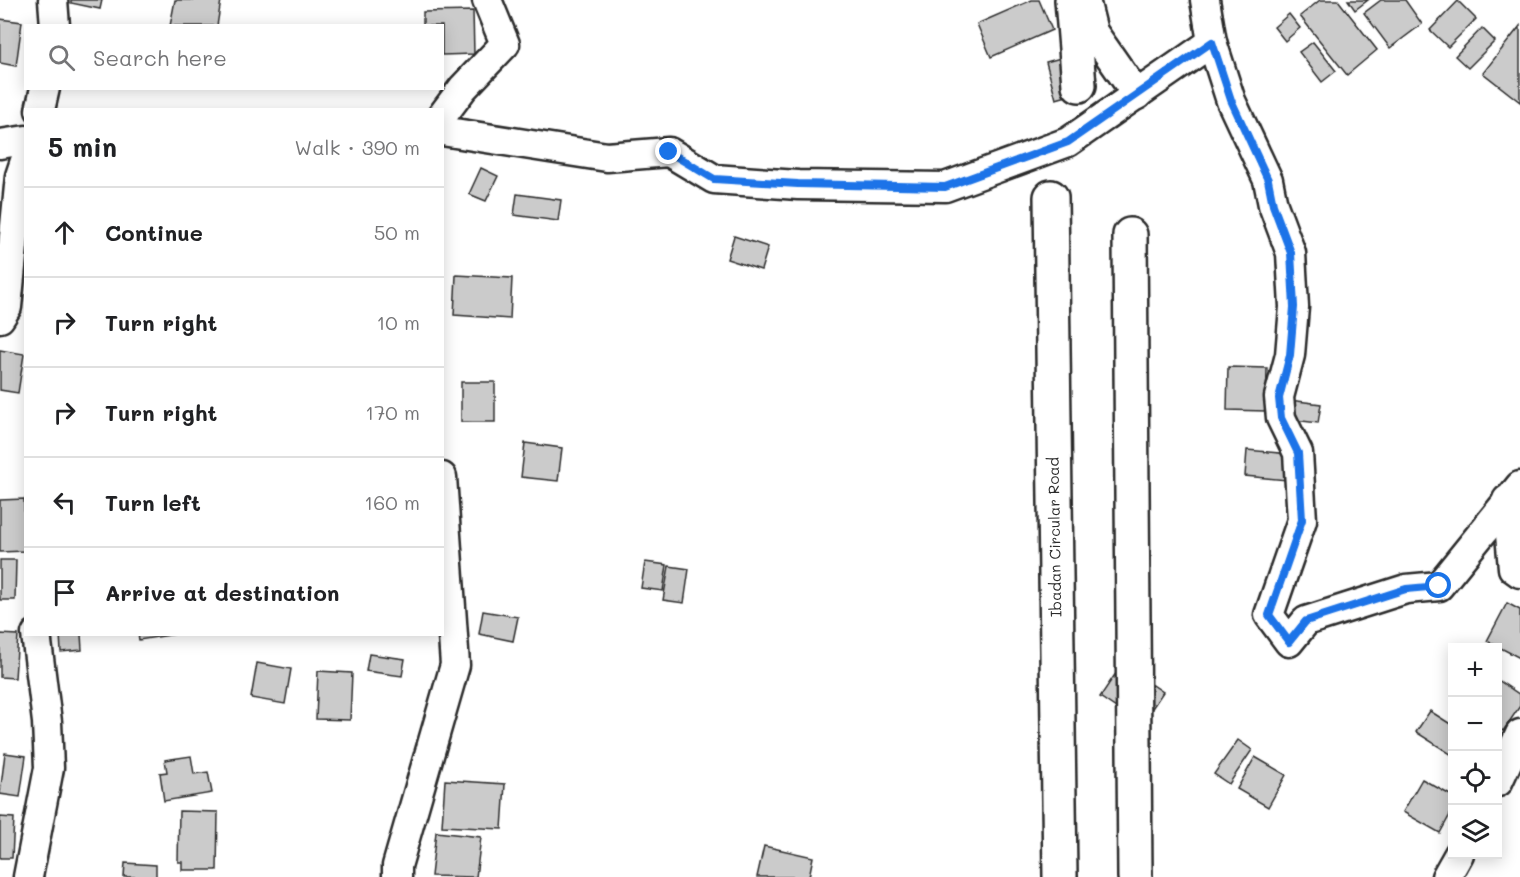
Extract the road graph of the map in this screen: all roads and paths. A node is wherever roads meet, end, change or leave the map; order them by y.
1 (53, 0) edge
2 (487, 0) edge
3 (1072, 0) edge
4 (1084, 0) edge
5 (1205, 0) edge
6 (55, 24) edge
7 (1212, 42) junction
8 (1078, 85) dead end
9 (453, 87) edge
10 (45, 90) edge
11 (1137, 95) junction
12 (40, 108) edge
13 (444, 111) edge
14 (444, 131) edge
15 (24, 140) edge
16 (0, 144) edge
17 (24, 164) edge
18 (1051, 197) dead end
19 (1130, 235) dead end
20 (0, 318) edge
21 (1514, 493) edge
22 (444, 506) edge
23 (1520, 573) edge
24 (36, 636) edge
25 (1520, 734) edge
26 (1502, 772) edge
27 (1457, 859) edge
28 (28, 877) edge
29 (397, 877) edge
30 (1060, 877) edge
31 (1135, 877) edge
32 (1446, 877) edge

1 - 6 street
2 - 9 street
3 - 8 highway
4 - 11 street
5 - 7 street
7 - 11 street
7 - 21 street
9 - 13 street
10 - 12 street
11 - 14 street
15 - 16 street
17 - 20 street
18 - 30 highway, Ibadan Circular Road
19 - 31 highway
21 - 23 street
22 - 29 street
24 - 28 street
25 - 26 street
27 - 32 street

